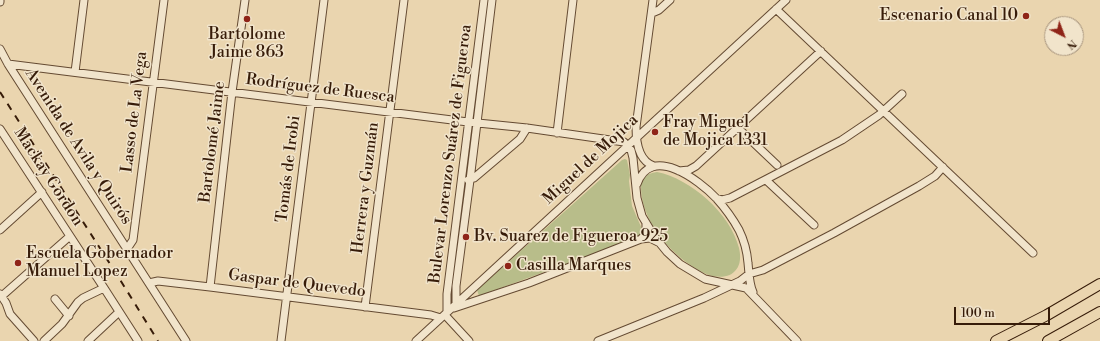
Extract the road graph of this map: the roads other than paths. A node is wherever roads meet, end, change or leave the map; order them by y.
1 (84, 0) edge
2 (164, 0) edge
3 (245, 0) edge
4 (324, 0) edge
5 (404, 0) edge
6 (484, 0) edge
7 (492, 0) edge
8 (573, 0) edge
9 (653, 0) edge
10 (670, 0) edge
11 (786, 0) edge
12 (776, 9) junction
13 (652, 13) junction
14 (0, 48) edge
15 (821, 51) junction
16 (8, 64) junction
17 (75, 72) junction
18 (153, 82) junction
19 (232, 92) junction
20 (902, 94) dead end
21 (312, 103) junction
22 (885, 111) junction
23 (390, 112) junction
24 (468, 122) junction
25 (477, 123) junction
26 (527, 128) junction
27 (738, 128) junction
28 (0, 129) edge
29 (557, 133) junction
30 (637, 137) junction
31 (627, 146) junction
32 (777, 164) dead end
33 (654, 166) junction
34 (696, 166) junction
35 (943, 167) junction
36 (678, 171) junction
37 (461, 180) junction
38 (470, 180) junction
39 (766, 180) junction
40 (699, 183) junction
41 (636, 185) junction
42 (42, 192) junction
43 (716, 198) junction
44 (730, 198) junction
45 (728, 213) junction
46 (646, 224) junction
47 (814, 225) dead end
48 (0, 230) edge
49 (70, 236) junction
50 (641, 239) junction
51 (659, 243) junction
52 (127, 249) junction
53 (1033, 253) dead end
54 (748, 261) junction
55 (763, 270) junction
56 (749, 274) junction
57 (705, 279) junction
58 (149, 283) junction
59 (730, 284) junction
60 (1100, 284) edge
61 (210, 287) junction
62 (104, 288) junction
63 (1, 295) edge
64 (755, 296) junction
65 (287, 297) junction
66 (704, 298) junction
67 (55, 299) dead end
68 (365, 307) junction
69 (448, 311) junction
70 (119, 312) junction
71 (1100, 312) edge
72 (69, 316) junction
73 (34, 341) edge
74 (44, 341) edge
75 (88, 341) edge
76 (138, 341) edge
77 (186, 341) edge
78 (281, 341) edge
79 (416, 341) edge
80 (469, 341) edge
81 (598, 341) edge
82 (797, 341) edge
83 (996, 341) edge
84 (1048, 341) edge

1 - 17 street
2 - 18 street, Lasso de La Vega
3 - 19 street, Bartolomé Jaime
4 - 21 street, Tomás de Irobi
5 - 23 street, Herrera y Guzmán
6 - 24 street, Bulevar Lorenzo Suárez de Figueroa
7 - 25 street, Bulevar Lorenzo Suárez de Figueroa
8 - 29 street
9 - 13 street
10 - 13 street
11 - 12 street, Miguel de Mojica
12 - 15 street
12 - 30 street, Miguel de Mojica
13 - 30 street
14 - 16 street, Avenida de Avila y Quirós
15 - 22 street
15 - 27 street
16 - 17 street, Rodríguez de Ruesca
16 - 52 street, Avenida de Avila y Quirós
17 - 18 street, Rodríguez de Ruesca
18 - 19 street, Rodríguez de Ruesca
18 - 52 street, Lasso de La Vega
19 - 21 street, Rodríguez de Ruesca
19 - 61 street, Bartolomé Jaime
20 - 22 street
21 - 23 street, Rodríguez de Ruesca
21 - 65 street, Tomás de Irobi
22 - 35 street
22 - 39 street
23 - 24 street, Rodríguez de Ruesca
23 - 68 street, Herrera y Guzmán
24 - 25 street, Rodríguez de Ruesca
24 - 37 street, Bulevar Lorenzo Suárez de Figueroa
25 - 26 street, Rodríguez de Ruesca
25 - 38 street, Bulevar Lorenzo Suárez de Figueroa
26 - 29 street, Rodríguez de Ruesca
26 - 38 street
27 - 32 street
27 - 34 street
28 - 42 street, Mackay Gordon
29 - 31 street, Rodríguez de Ruesca
30 - 31 street, Miguel de Mojica
30 - 33 street
31 - 41 street
31 - 69 street, Miguel de Mojica
33 - 36 street
33 - 41 street
34 - 36 street
34 - 40 street
35 - 53 street
35 - 55 street
36 - 40 street
37 - 38 street
37 - 69 street, Bulevar Lorenzo Suárez de Figueroa
38 - 69 street, Bulevar Lorenzo Suárez de Figueroa
39 - 44 street
39 - 47 street
40 - 43 street
41 - 46 street
42 - 48 street
42 - 49 street, Mackay Gordon
43 - 44 street
43 - 45 street
44 - 45 street
45 - 54 street
46 - 50 street
46 - 51 street
49 - 62 street, Mackay Gordon
49 - 63 street
50 - 51 street
50 - 69 street
51 - 57 street
52 - 58 street, Avenida de Avila y Quirós
54 - 55 street
54 - 56 street
55 - 56 street
56 - 59 street
56 - 64 street
57 - 59 street
57 - 66 street
58 - 61 street, Gaspar de Quevedo
58 - 77 street, Avenida de Avila y Quirós
59 - 64 street
59 - 66 street
60 - 83 highway
61 - 65 street, Gaspar de Quevedo
62 - 70 street, Mackay Gordon
62 - 72 street
63 - 73 street
64 - 82 street
65 - 68 street, Gaspar de Quevedo
65 - 78 street, Tomás de Irobi
66 - 81 street
67 - 72 street
68 - 69 street, Gaspar de Quevedo
69 - 79 street, Miguel de Mojica
69 - 80 street
70 - 75 street
70 - 76 street, Mackay Gordon
71 - 84 highway
72 - 74 street

